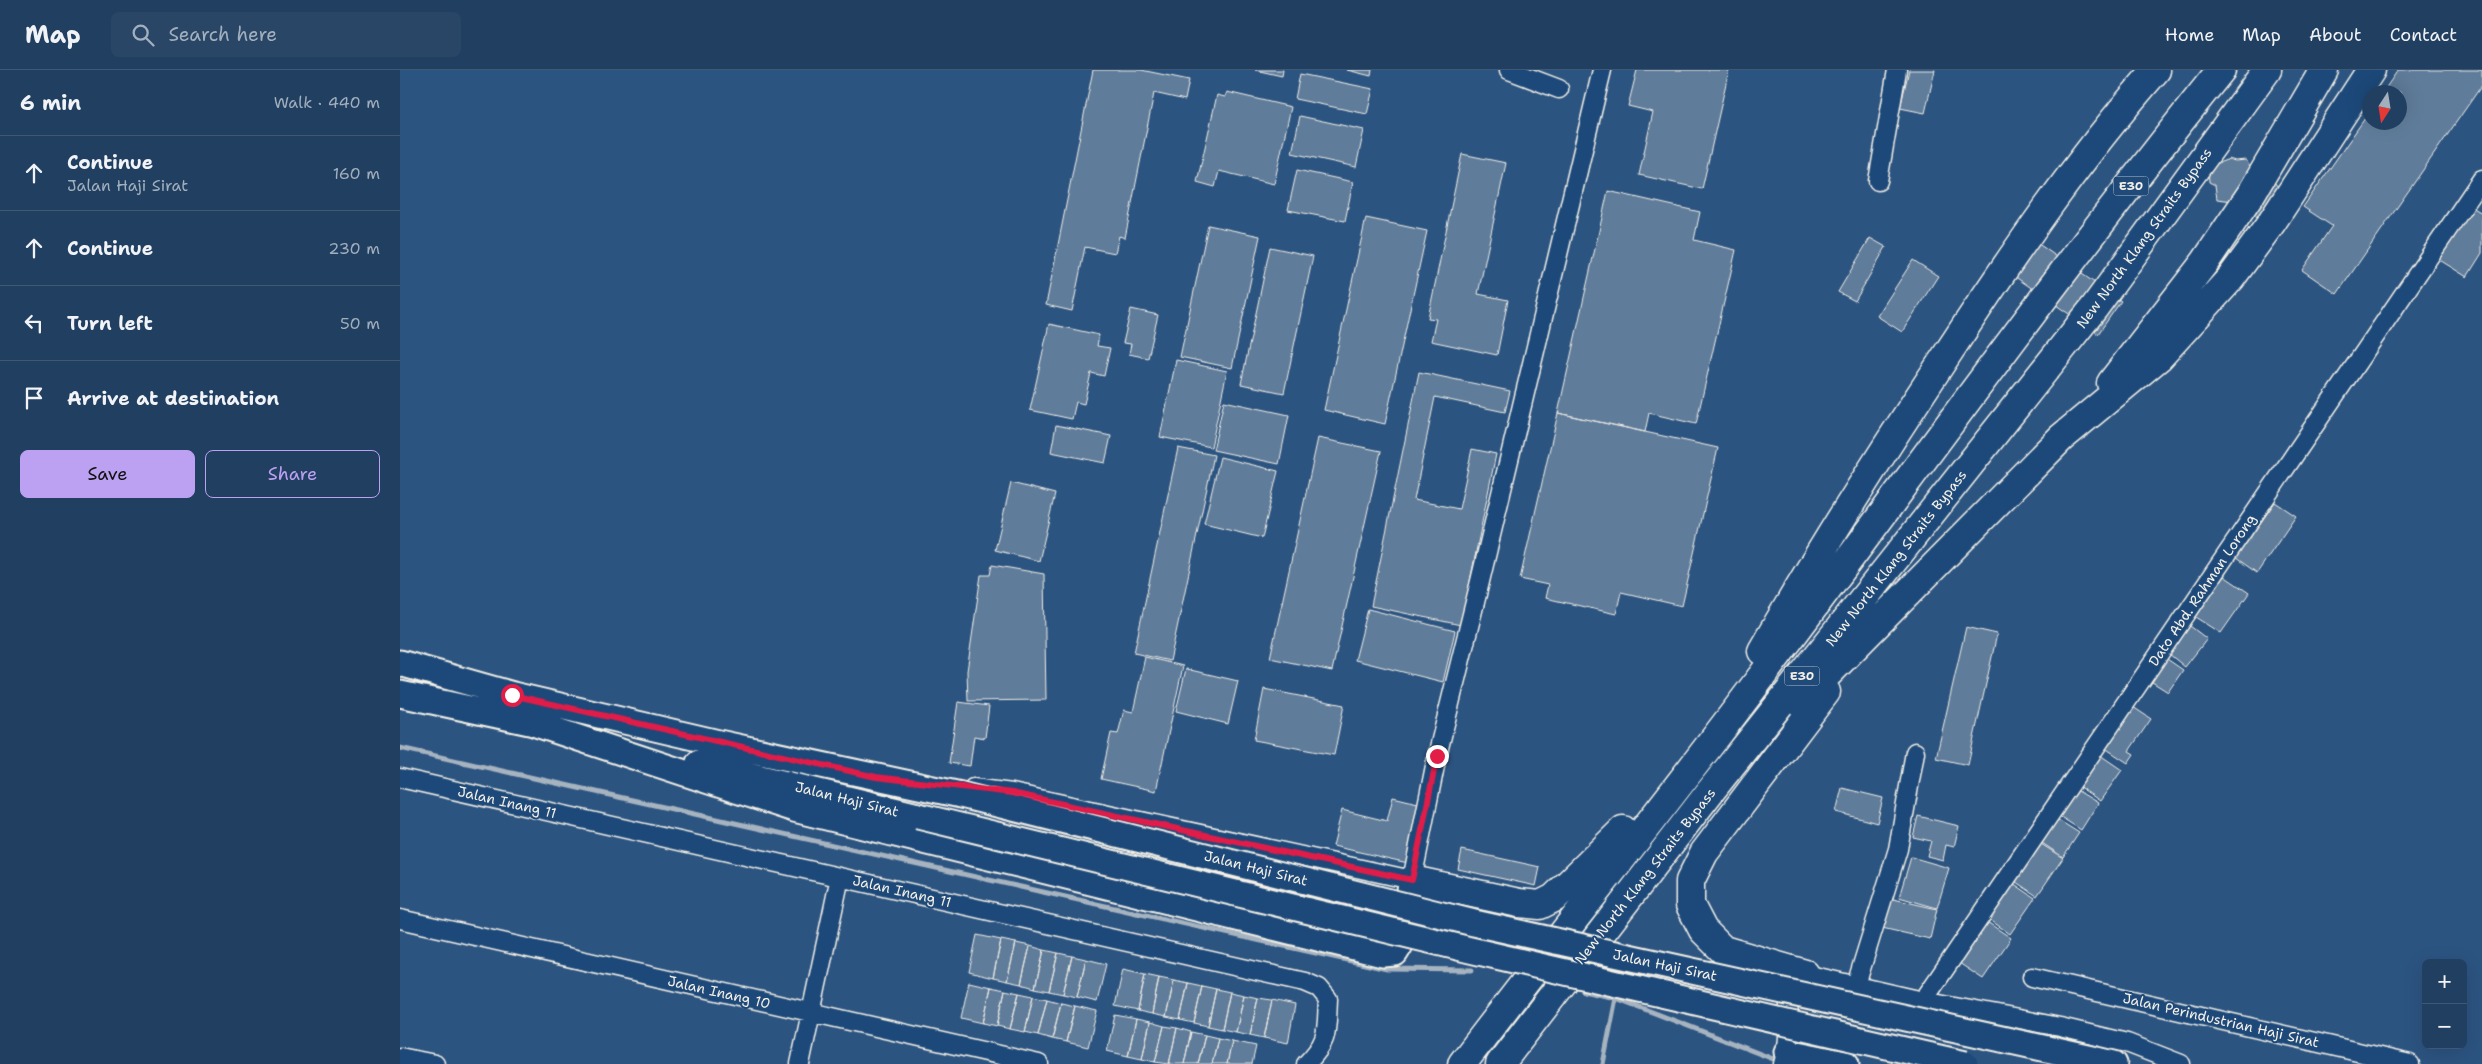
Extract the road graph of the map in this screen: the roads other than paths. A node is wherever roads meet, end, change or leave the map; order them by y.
1 (1509, 70) edge
2 (1602, 70) edge
3 (1897, 70) edge
4 (2156, 70) edge
5 (2220, 70) edge
6 (2267, 70) edge
7 (2324, 70) edge
8 (2371, 70) edge
9 (1560, 89) dead end
10 (2482, 179) edge
11 (1878, 181) dead end
12 (2084, 418) junction
13 (1874, 629) junction
14 (400, 663) edge
15 (404, 696) edge
16 (533, 722) junction
17 (1915, 752) dead end
18 (1699, 759) junction
19 (876, 777) junction
20 (400, 778) edge
21 (1709, 793) junction
22 (840, 877) junction
23 (1412, 880) junction
24 (400, 919) edge
25 (1805, 974) junction
26 (2032, 978) dead end
27 (1856, 986) junction
28 (1923, 1001) junction
29 (812, 1013) junction
30 (400, 1057) edge
31 (1785, 1057) edge
32 (2106, 1062) edge
33 (434, 1064) edge
34 (800, 1064) edge
35 (1038, 1064) edge
36 (1306, 1064) edge
37 (1462, 1064) edge
38 (1500, 1064) edge
39 (1846, 1064) edge
40 (1965, 1064) edge
41 (2181, 1064) edge
42 (2410, 1064) edge

1 - 9 street
2 - 23 street
3 - 11 street
4 - 18 highway
5 - 18 highway, E30
6 - 21 highway, New North Klang Straits Bypass / E30
7 - 12 highway
8 - 12 highway
10 - 28 street, Dato Abd. Rahman Lorong
12 - 13 highway
13 - 21 highway
13 - 25 highway
14 - 19 main road, Jalan Haji Sirat
15 - 16 main road, Jalan Haji Sirat
16 - 23 main road
16 - 40 main road, Jalan Haji Sirat, bridge
17 - 27 street
18 - 23 highway
18 - 37 highway, E30
19 - 23 street
19 - 32 main road, Jalan Haji Sirat, bridge
20 - 22 street, Jalan Inang 11
21 - 38 highway, New North Klang Straits Bypass / E30
22 - 29 street
22 - 36 street, Jalan Inang 11
24 - 29 street, Jalan Inang 10
25 - 27 street
25 - 31 street
26 - 42 street, Jalan Perindustrian Haji Sirat
27 - 28 street
28 - 41 street
29 - 34 street
29 - 35 street, Jalan Inang 10
30 - 33 street
31 - 39 main road

